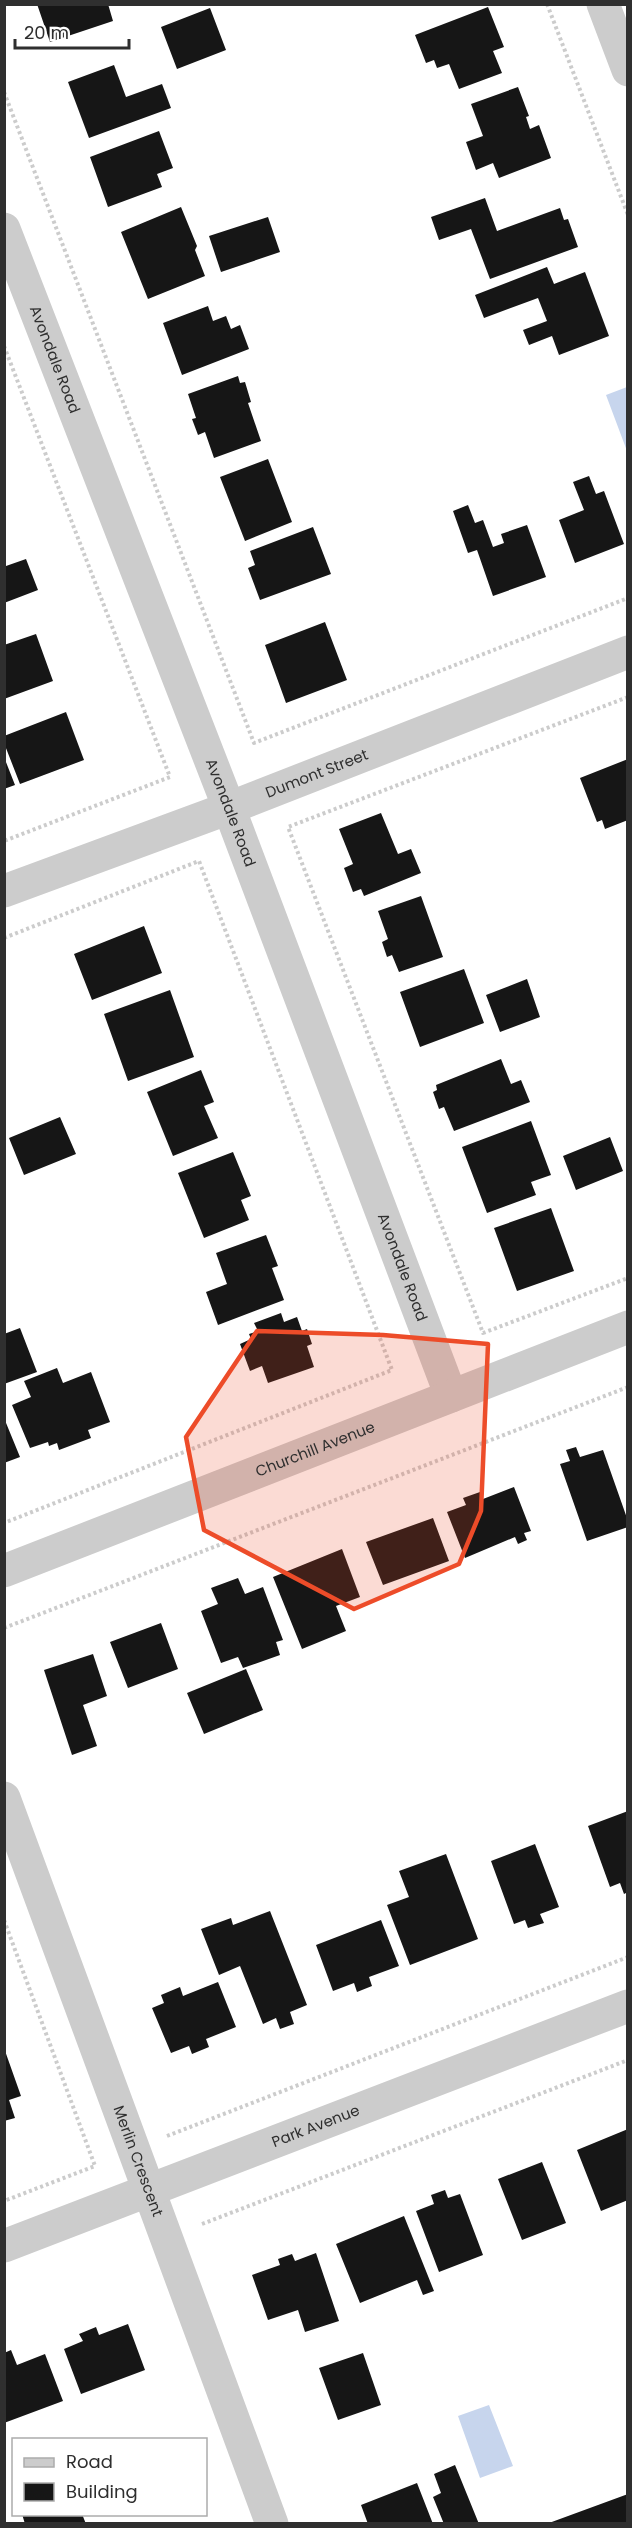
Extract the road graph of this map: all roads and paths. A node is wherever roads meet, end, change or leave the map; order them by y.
1 (547, 4) edge
2 (603, 4) edge
3 (627, 70) edge
4 (4, 92) edge
5 (627, 215) edge
6 (4, 229) edge
7 (4, 346) edge
8 (627, 598) edge
9 (627, 652) edge
10 (627, 697) edge
11 (229, 807) junction
12 (4, 841) edge
13 (4, 891) edge
14 (4, 938) edge
15 (627, 1278) edge
16 (627, 1327) edge
17 (627, 1387) edge
18 (451, 1396) junction
19 (4, 1522) edge
20 (4, 1571) edge
21 (4, 1628) edge
22 (4, 1798) edge
23 (13, 1847) edge
24 (4, 1920) edge
25 (627, 1957) edge
26 (627, 2006) edge
27 (627, 2060) edge
28 (164, 2137) dead end
29 (149, 2190) junction
30 (4, 2201) edge
31 (202, 2224) dead end
32 (4, 2246) edge
33 (272, 2523) edge

1 - 5 path
2 - 3 street
4 - 8 path
6 - 11 street, Avondale Road
7 - 12 path
9 - 11 street, Dumont Street
10 - 15 path
11 - 13 street, Dumont Street
11 - 18 street, Avondale Road
14 - 19 path
16 - 18 street, Churchill Avenue
17 - 21 path
18 - 20 street, Churchill Avenue
22 - 23 street, Merlin Crescent
23 - 29 street, Merlin Crescent
24 - 30 path
25 - 28 path
26 - 29 street, Park Avenue
27 - 31 path
29 - 32 street, Park Avenue
29 - 33 street, Merlin Crescent

